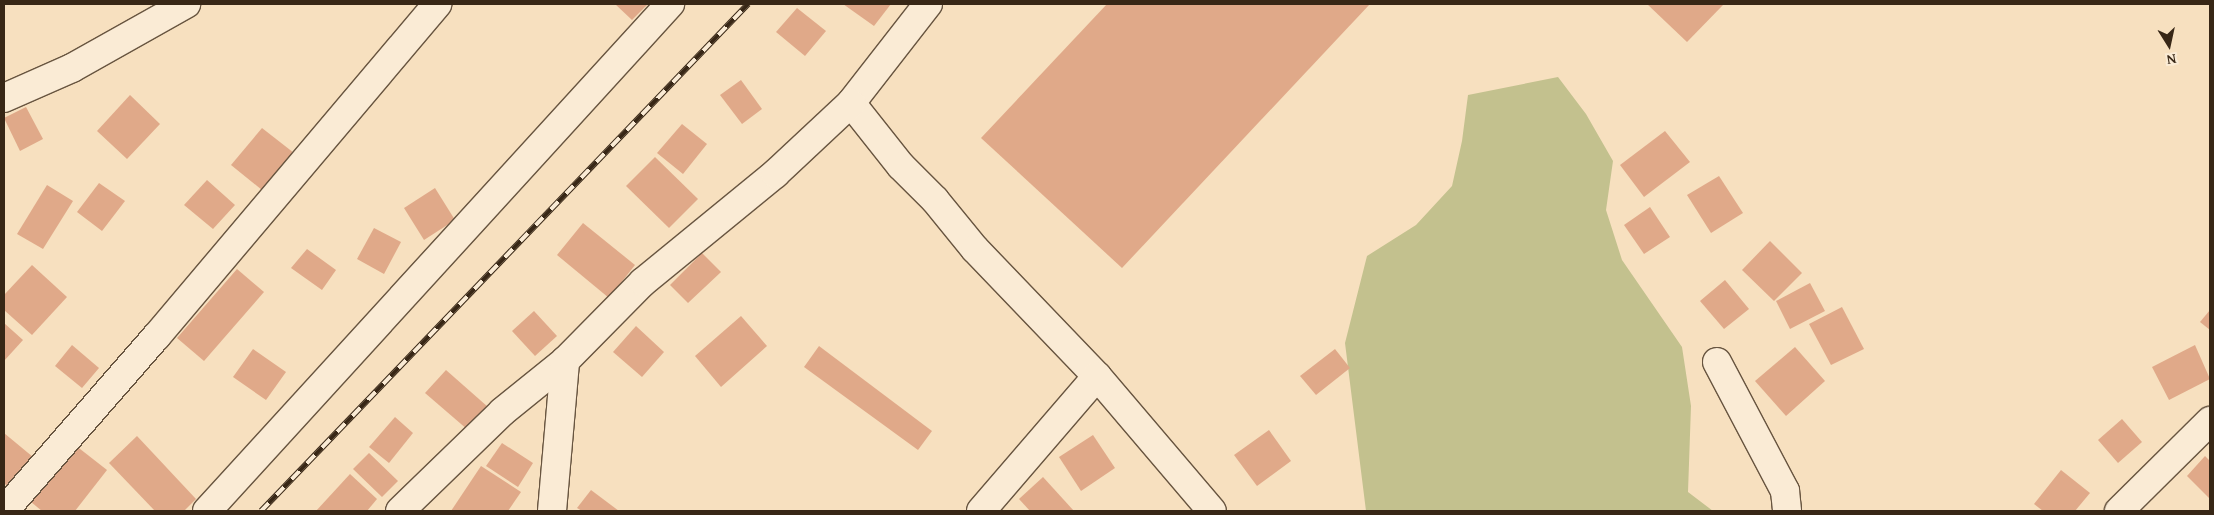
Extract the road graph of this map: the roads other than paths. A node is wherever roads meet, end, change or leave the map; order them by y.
1 (186, 4) edge
2 (437, 4) edge
3 (670, 4) edge
4 (928, 4) edge
5 (4, 98) edge
6 (851, 103) junction
7 (565, 361) junction
8 (1717, 362) dead end
9 (1097, 376) junction
10 (2210, 421) edge
11 (4, 511) edge
12 (207, 511) edge
13 (400, 511) edge
14 (552, 511) edge
15 (982, 511) edge
16 (1212, 511) edge
17 (1787, 511) edge
18 (2119, 511) edge

1 - 5 street
2 - 11 street
3 - 12 street
4 - 6 street
6 - 7 street
6 - 9 street
7 - 13 street
7 - 14 street
8 - 17 street
9 - 15 street
9 - 16 street
10 - 18 street

